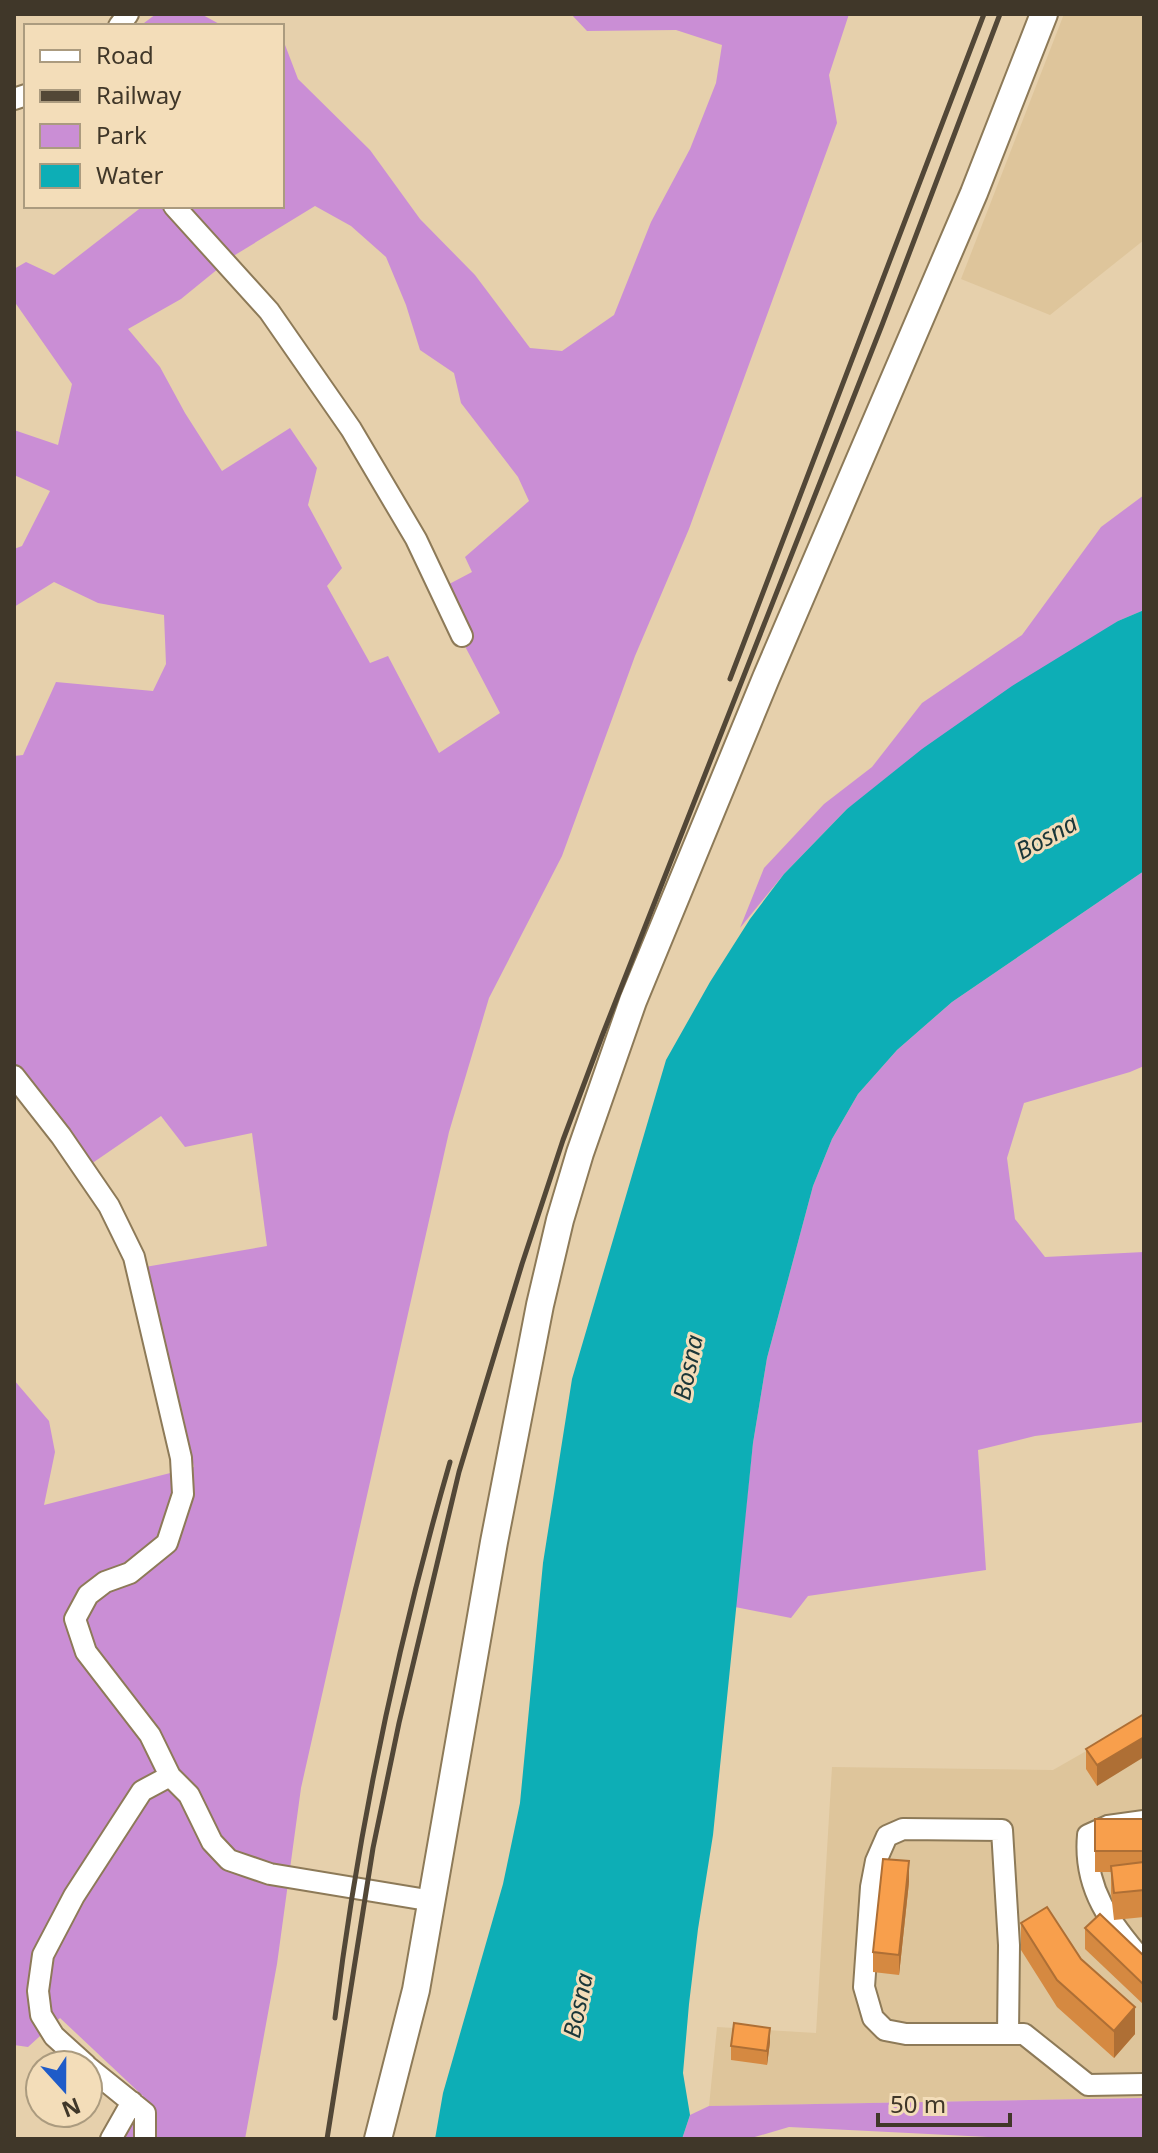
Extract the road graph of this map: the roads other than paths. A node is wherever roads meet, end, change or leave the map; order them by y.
1 (1044, 14) edge
2 (176, 208) edge
3 (462, 636) dead end
4 (14, 1076) edge
5 (170, 1776) junction
6 (1144, 1821) edge
7 (1118, 1882) edge
8 (1093, 1883) junction
9 (433, 1901) junction
10 (1144, 1962) edge
11 (1008, 2034) junction
12 (68, 2049) edge
13 (104, 2080) edge
14 (1144, 2084) edge
15 (132, 2102) junction
16 (111, 2139) edge
17 (145, 2139) edge
18 (378, 2139) edge

1 - 9 main road
2 - 3 street
4 - 5 street
5 - 9 street
5 - 12 street
6 - 8 street
7 - 8 street
8 - 10 street
9 - 18 main road
11 - 11 street
11 - 14 street
13 - 15 street
15 - 16 street
15 - 17 street

